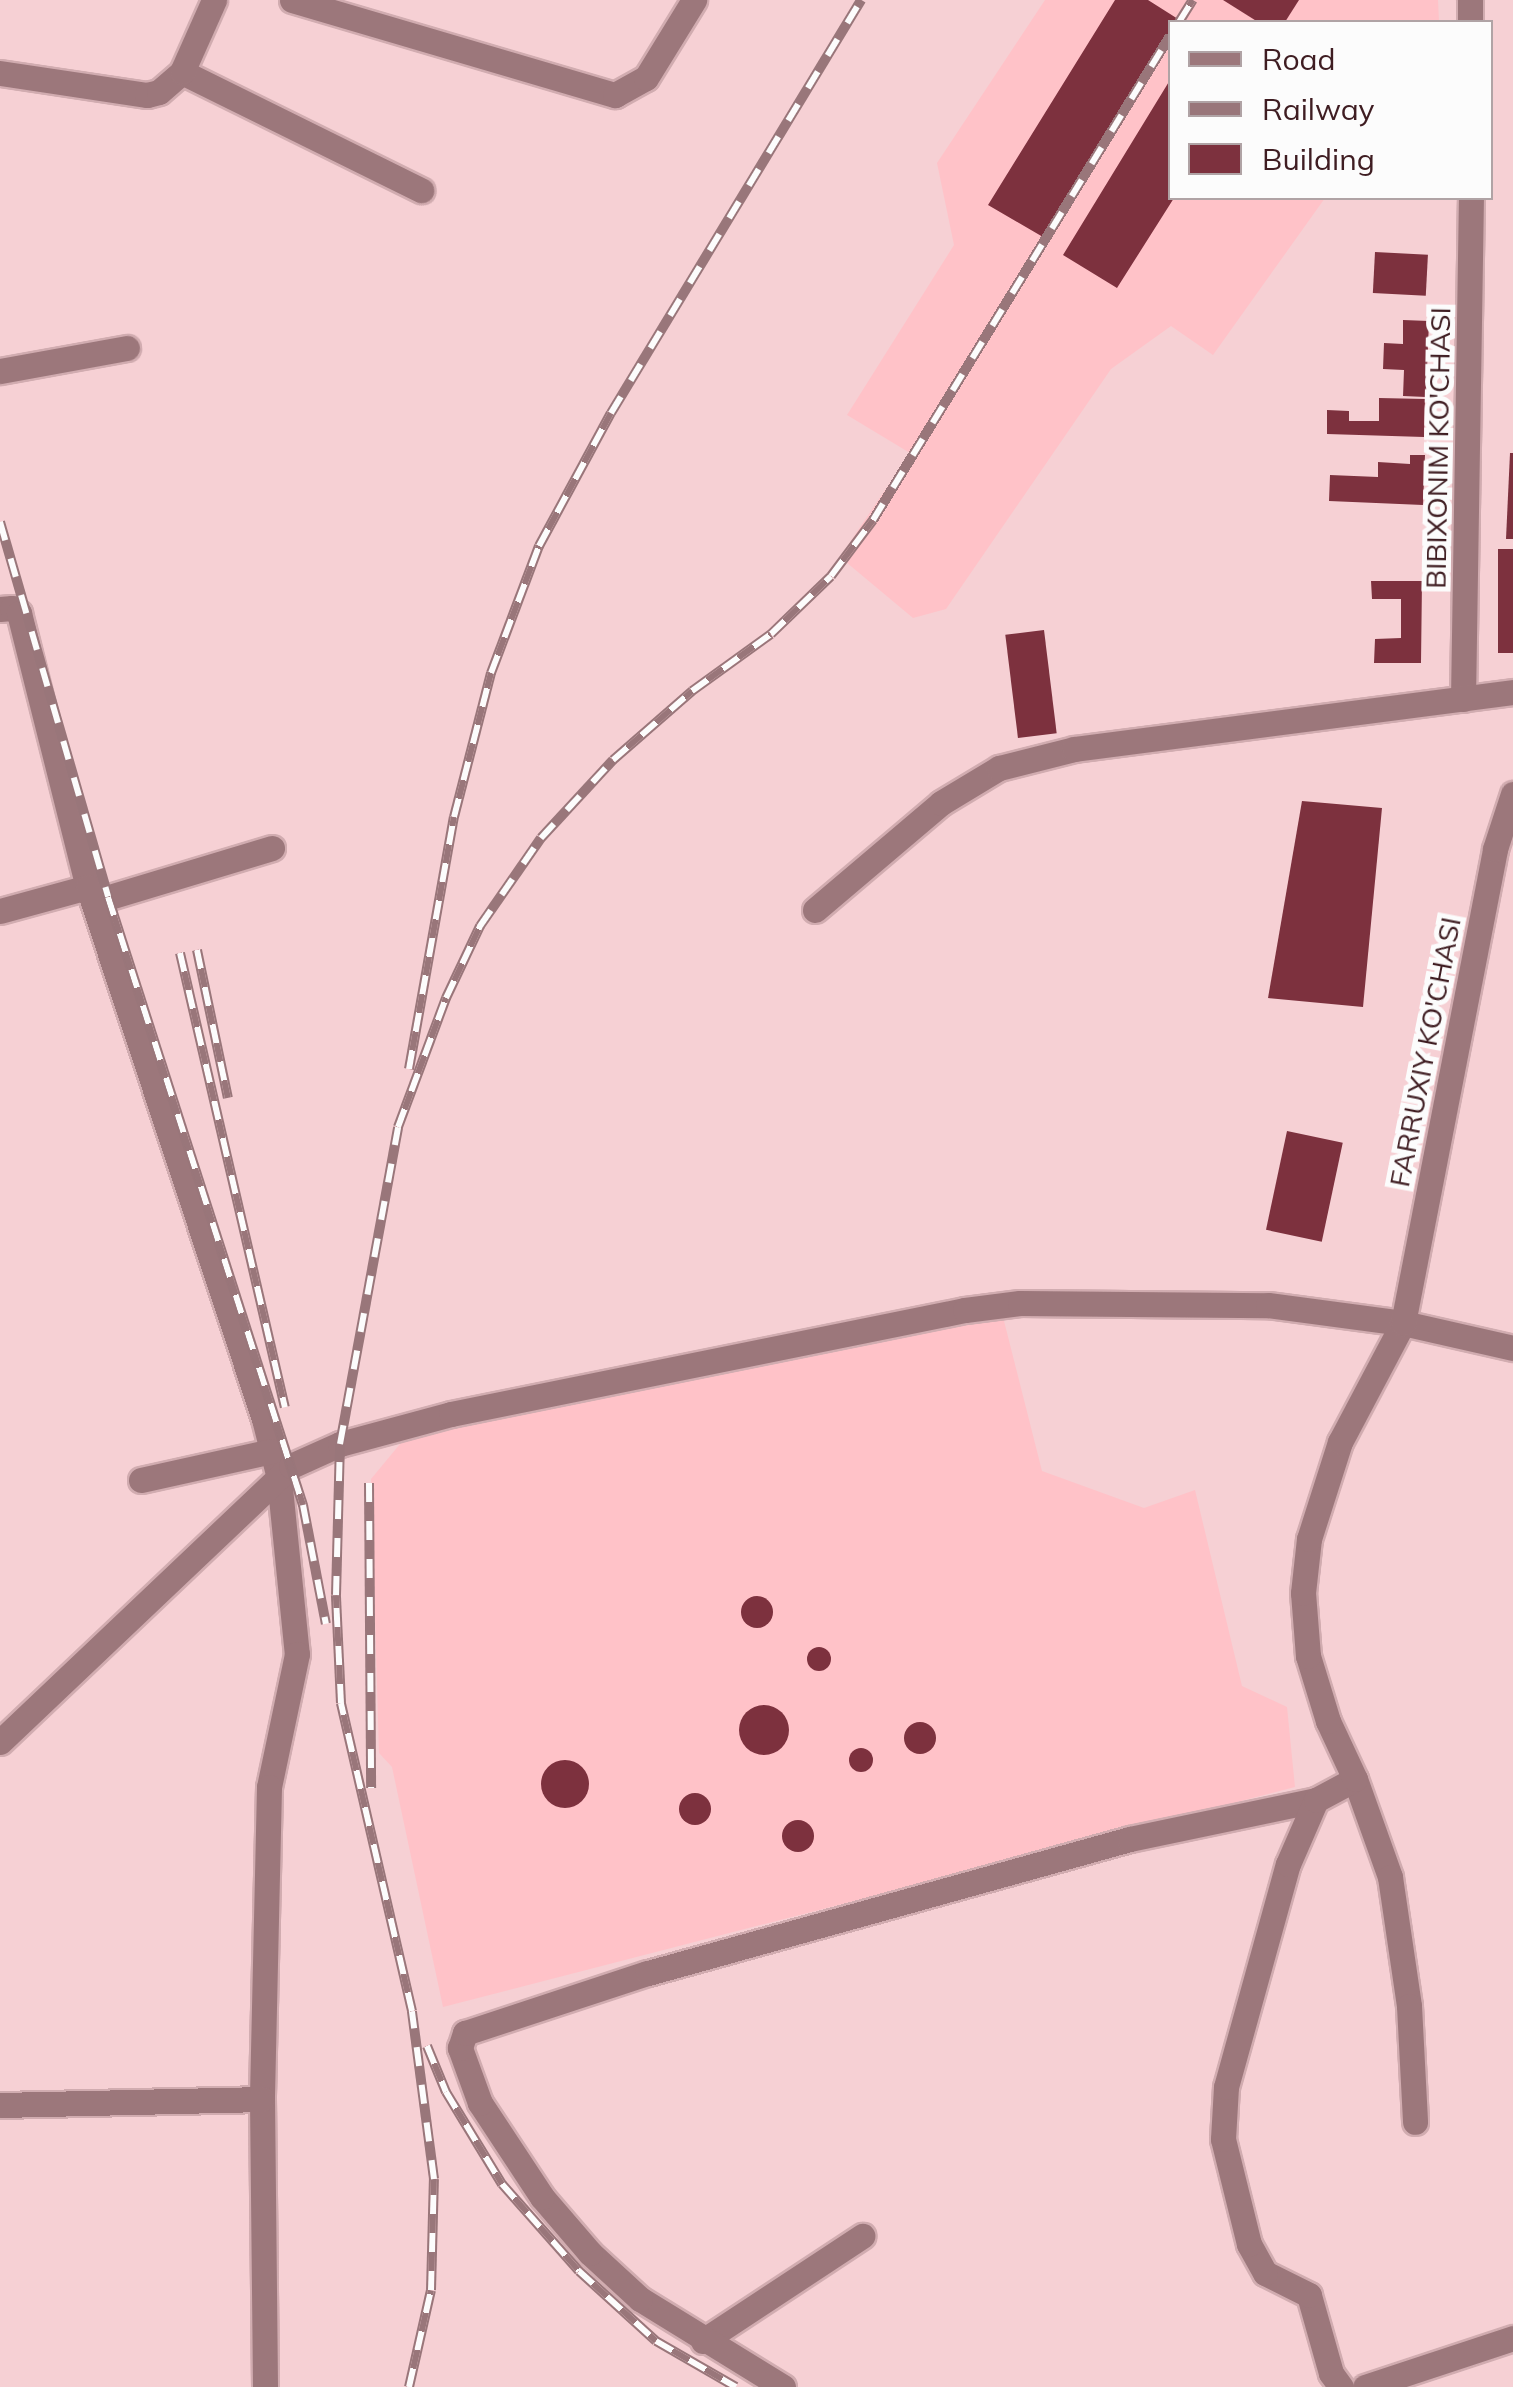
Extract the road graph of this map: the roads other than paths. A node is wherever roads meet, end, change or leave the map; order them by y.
1 (214, 0) edge
2 (292, 0) edge
3 (694, 0) edge
4 (182, 72) junction
5 (0, 73) edge
6 (421, 190) dead end
7 (1471, 200) edge
8 (128, 348) dead end
9 (0, 372) edge
10 (0, 609) edge
11 (1513, 692) edge
12 (1463, 699) junction
13 (1513, 794) edge
14 (272, 848) dead end
15 (91, 895) junction
16 (0, 910) edge
17 (815, 910) dead end
18 (1403, 1323) junction
19 (1513, 1348) edge
20 (272, 1451) junction
21 (278, 1478) junction
22 (141, 1480) dead end
23 (0, 1742) edge
24 (1355, 1779) junction
25 (1316, 1800) junction
26 (262, 2100) junction
27 (0, 2105) edge
28 (1415, 2122) dead end
29 (862, 2236) dead end
30 (1513, 2338) edge
31 (703, 2341) junction
32 (264, 2387) edge
33 (783, 2387) edge
34 (1342, 2387) edge
35 (1365, 2387) edge

1 - 4 street
2 - 3 street
4 - 5 street
4 - 6 street
7 - 12 street, BIBIXONIM KO'CHASI
8 - 9 street
10 - 15 street
11 - 12 street
12 - 17 street
13 - 18 street, FARRUXIY KO'CHASI
14 - 15 street
15 - 16 street
15 - 20 street
18 - 19 street
18 - 21 street
18 - 24 street, FARRUXIY KO'CHASI
20 - 21 street
20 - 22 street
21 - 23 street
21 - 26 street
24 - 25 street
24 - 28 street, FARRUXIY KO'CHASI
25 - 31 street
25 - 34 street
26 - 27 street
26 - 32 street
29 - 31 street
30 - 35 street
31 - 33 street

